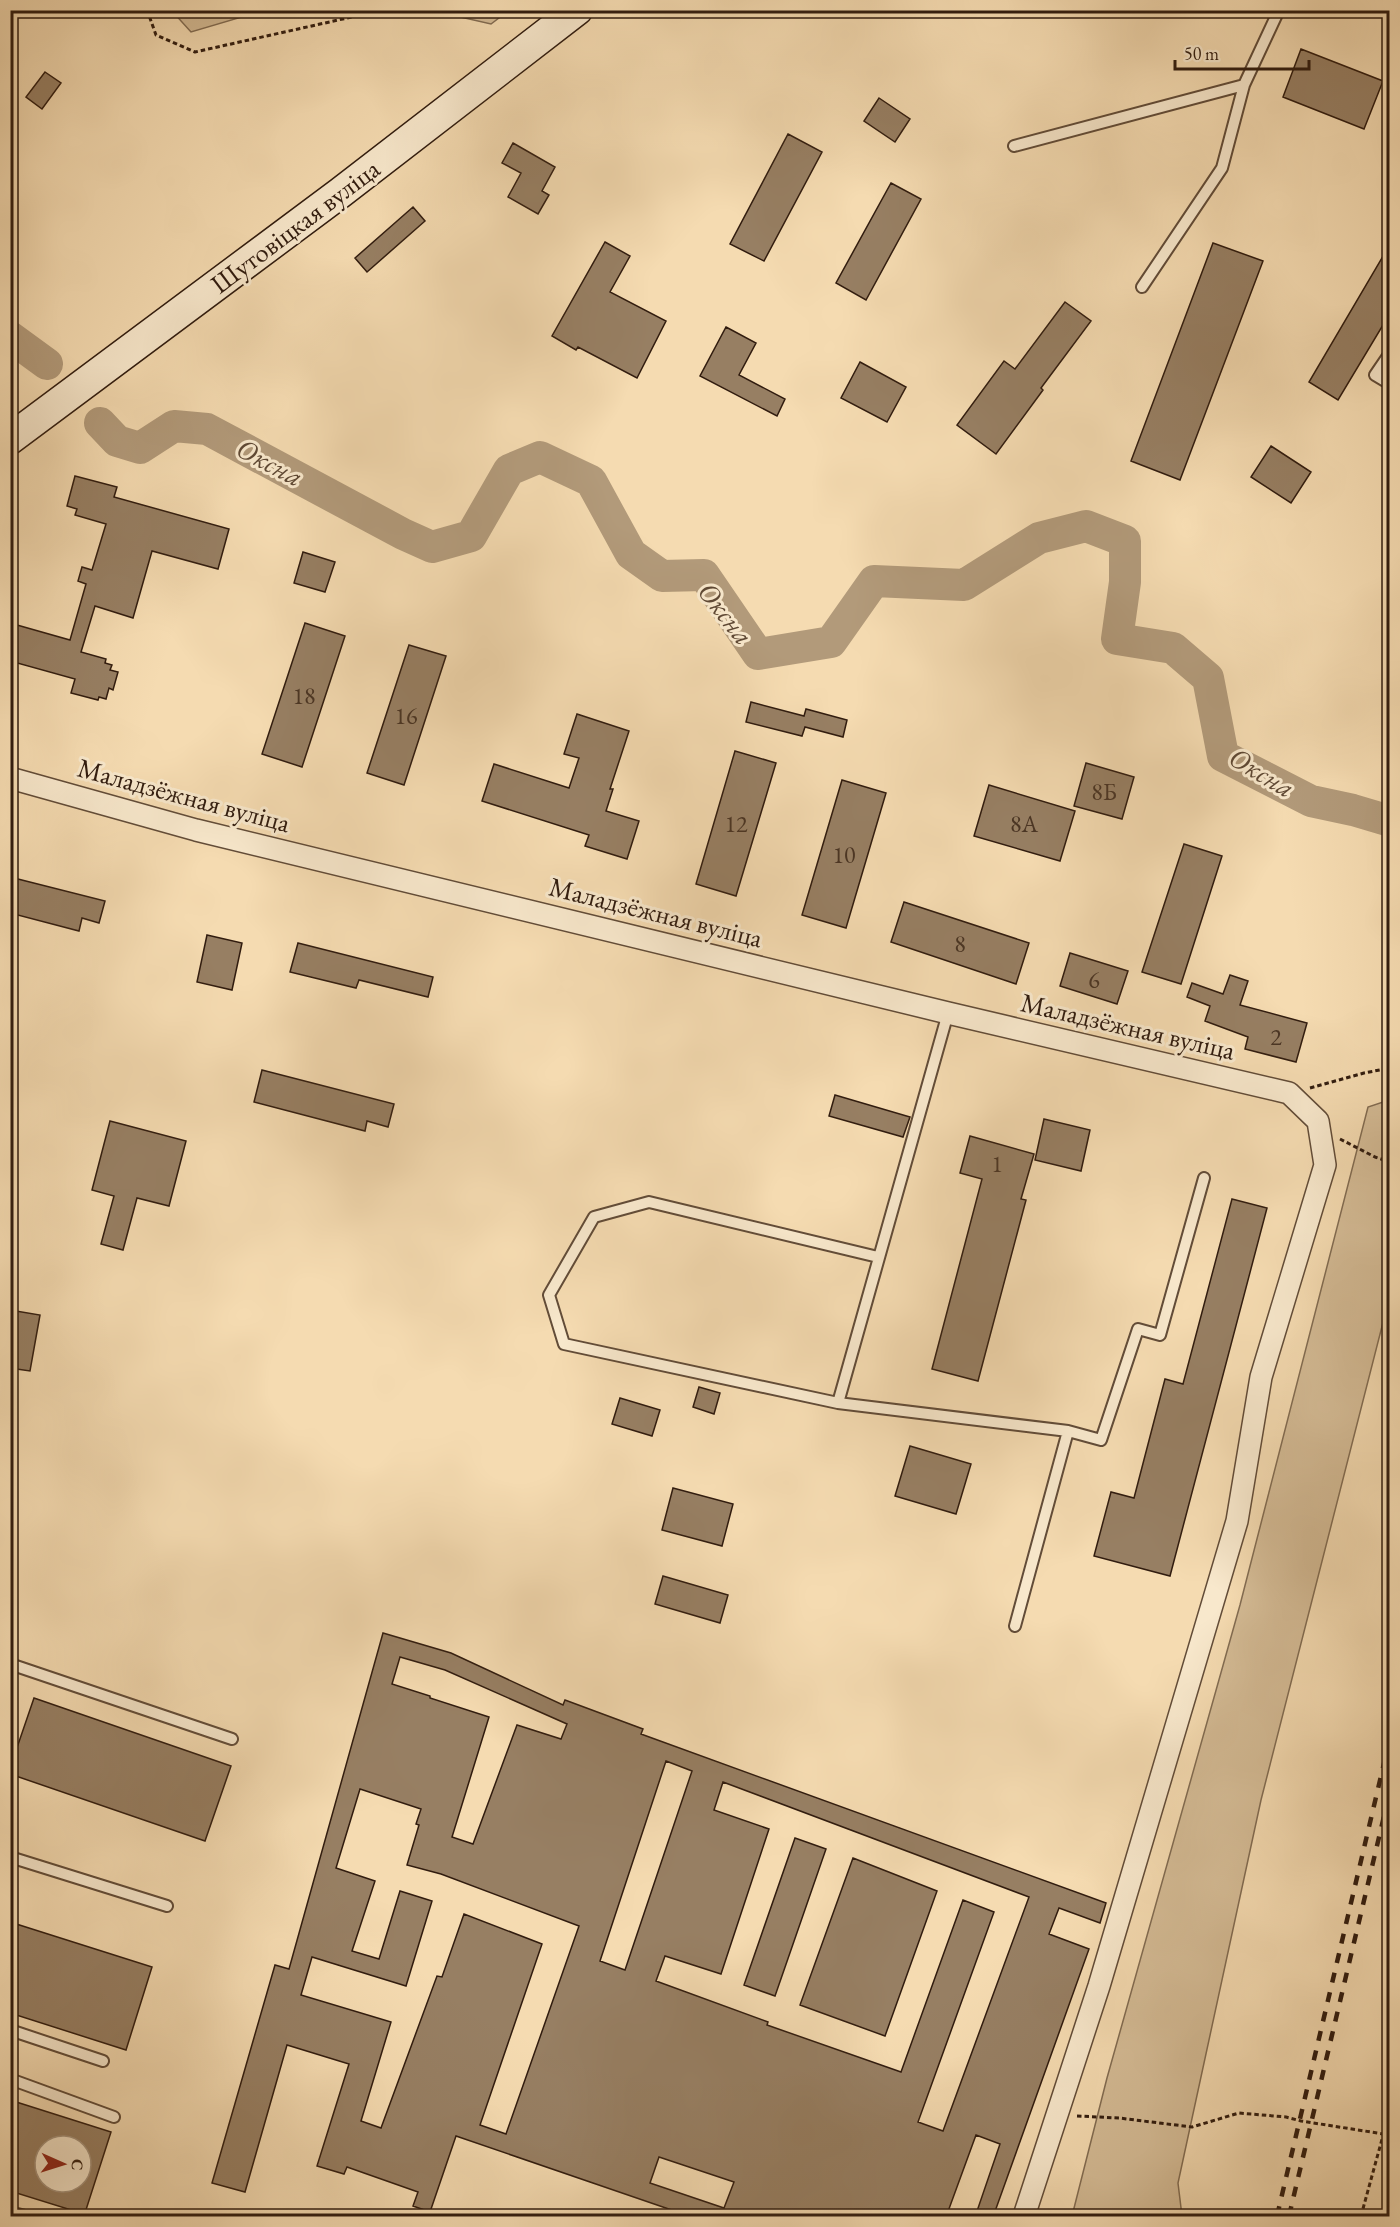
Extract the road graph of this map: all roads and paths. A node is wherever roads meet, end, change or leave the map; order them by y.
1 (147, 10) edge
2 (383, 10) edge
3 (577, 10) edge
4 (1279, 10) edge
5 (1244, 85) junction
6 (1014, 146) dead end
7 (1142, 287) dead end
8 (1389, 353) edge
9 (1389, 384) edge
10 (10, 439) edge
11 (10, 778) edge
12 (948, 1013) junction
13 (1389, 1068) edge
14 (1289, 1094) junction
15 (1320, 1131) junction
16 (1389, 1162) edge
17 (1204, 1178) dead end
18 (878, 1257) junction
19 (838, 1403) junction
20 (1068, 1431) junction
21 (1015, 1626) dead end
22 (10, 1664) edge
23 (232, 1739) dead end
24 (10, 1857) edge
25 (167, 1906) dead end
26 (10, 2030) edge
27 (103, 2061) dead end
28 (10, 2079) edge
29 (1389, 2110) edge
30 (1058, 2114) junction
31 (114, 2116) dead end
32 (1383, 2134) junction
33 (1389, 2134) edge
34 (10, 2212) edge
35 (25, 2217) edge
36 (1024, 2217) edge
37 (1361, 2217) edge

1 - 2 path
3 - 10 main road, Шутовіцкая вуліца
4 - 5 lane
5 - 6 lane
5 - 7 lane
8 - 9 lane
11 - 12 street, Маладзёжная вуліца
12 - 14 street, Маладзёжная вуліца
12 - 18 lane
13 - 14 path
14 - 15 street
15 - 16 path
15 - 30 street
17 - 20 lane
18 - 19 lane
18 - 19 lane
19 - 20 lane
20 - 21 lane
22 - 23 lane
24 - 25 lane
26 - 27 lane
28 - 31 lane
29 - 32 path
30 - 32 path
30 - 36 street
32 - 33 path
32 - 37 path
34 - 35 lane

